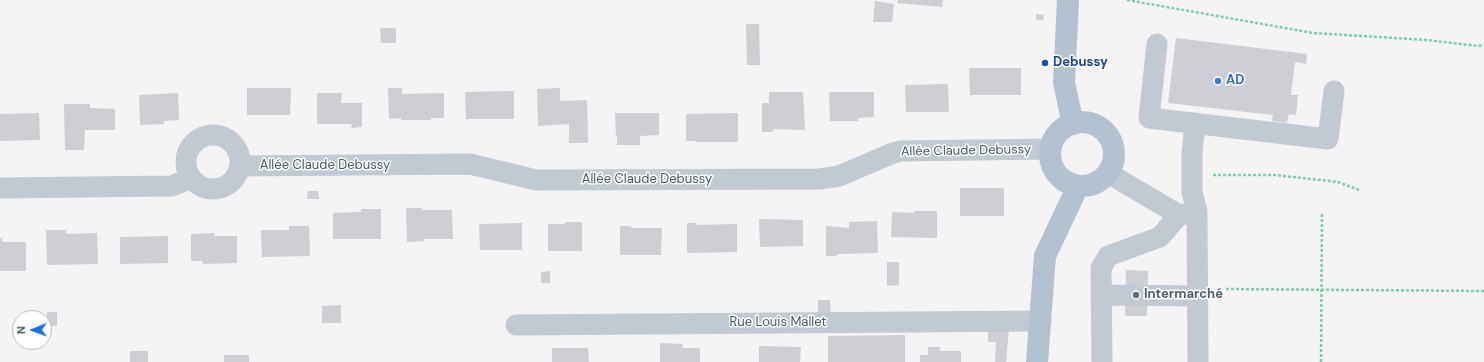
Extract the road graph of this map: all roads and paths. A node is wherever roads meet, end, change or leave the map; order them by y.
1 (1068, 0) edge
2 (1127, 0) edge
3 (1157, 44) dead end
4 (1484, 45) edge
5 (1334, 92) dead end
6 (1195, 123) junction
7 (1073, 124) junction
8 (1051, 149) junction
9 (240, 166) junction
10 (1108, 173) junction
11 (1192, 175) junction
12 (191, 178) junction
13 (1078, 186) junction
14 (0, 188) edge
15 (1359, 190) dead end
16 (1322, 212) dead end
17 (1188, 214) junction
18 (1226, 289) dead end
19 (1322, 290) junction
20 (1484, 291) edge
21 (1101, 295) junction
22 (1198, 296) junction
23 (1041, 321) junction
24 (516, 326) dead end
25 (1037, 362) edge
26 (1102, 362) edge
27 (1198, 362) edge
28 (1321, 362) edge

1 - 7 main road
2 - 4 path
3 - 6 street
5 - 6 street
6 - 11 street
7 - 8 main road
7 - 10 main road
8 - 9 street, Allée Claude Debussy
8 - 13 main road
9 - 12 street
9 - 12 street
10 - 13 main road
10 - 17 street
11 - 15 path
11 - 17 street
12 - 14 street
13 - 23 main road
16 - 19 path
17 - 21 street
17 - 22 street
18 - 19 path
19 - 20 path
19 - 28 path
21 - 22 street
21 - 26 street
22 - 27 street
23 - 24 street, Rue Louis Mallet
23 - 25 main road

